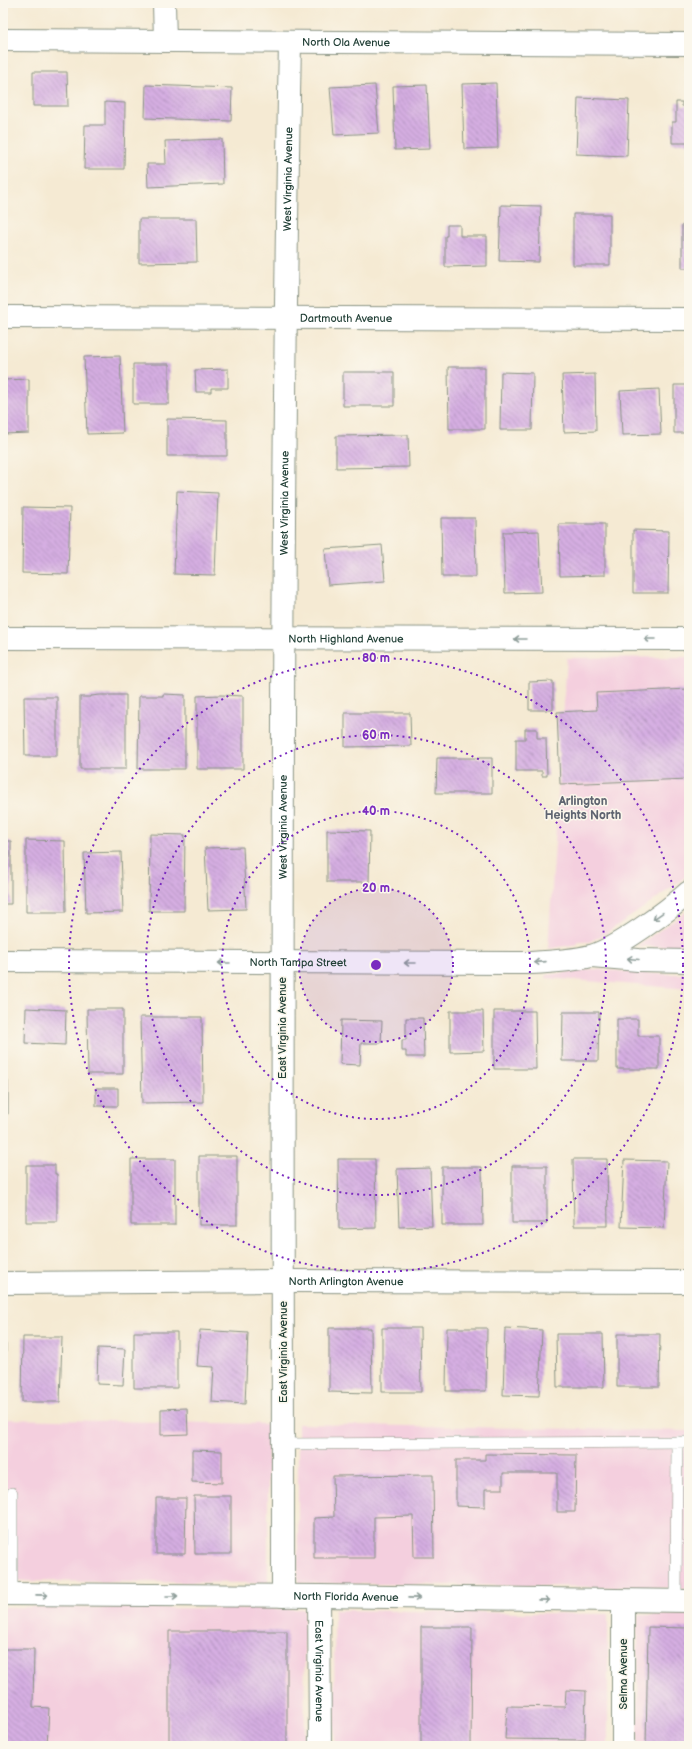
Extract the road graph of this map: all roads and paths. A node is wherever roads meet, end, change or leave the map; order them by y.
1 (164, 3) edge
2 (3, 40) edge
3 (165, 42) junction
4 (290, 42) junction
5 (689, 44) edge
6 (3, 317) edge
7 (285, 318) junction
8 (689, 319) edge
9 (3, 638) edge
10 (283, 639) junction
11 (689, 639) edge
12 (689, 892) edge
13 (592, 956) junction
14 (3, 961) edge
15 (689, 961) edge
16 (282, 963) junction
17 (283, 1280) junction
18 (689, 1282) edge
19 (3, 1283) edge
20 (677, 1442) junction
21 (689, 1442) edge
22 (283, 1444) junction
23 (12, 1493) dead end
24 (7, 1594) edge
25 (283, 1596) junction
26 (319, 1596) junction
27 (623, 1602) junction
28 (682, 1602) edge
29 (320, 1746) edge
30 (623, 1746) edge

1 - 3 street
2 - 3 street, North Ola Avenue
3 - 4 street, North Ola Avenue
4 - 5 street, North Ola Avenue
4 - 7 street, West Virginia Avenue
6 - 7 street, Dartmouth Avenue
7 - 8 street, Dartmouth Avenue
7 - 10 street, West Virginia Avenue
9 - 10 street, North Highland Avenue
11 -> 10 street, North Highland Avenue
10 - 16 street, West Virginia Avenue
12 -> 13 street, North Tampa Street
15 -> 13 street, North Tampa Street
13 -> 16 street, North Tampa Street
16 -> 14 street, North Tampa Street
16 - 17 street, East Virginia Avenue
17 - 18 street, North Arlington Avenue
17 - 19 street, North Arlington Avenue
17 - 22 street, East Virginia Avenue
20 - 21 lane
20 - 22 lane
20 - 28 lane
22 - 25 street, East Virginia Avenue
23 - 24 lane
24 -> 25 street, North Florida Avenue
25 - 26 street, North Florida Avenue
26 -> 27 street, North Florida Avenue
26 - 29 street, East Virginia Avenue
27 - 28 street, North Florida Avenue
27 - 30 street, Selma Avenue

